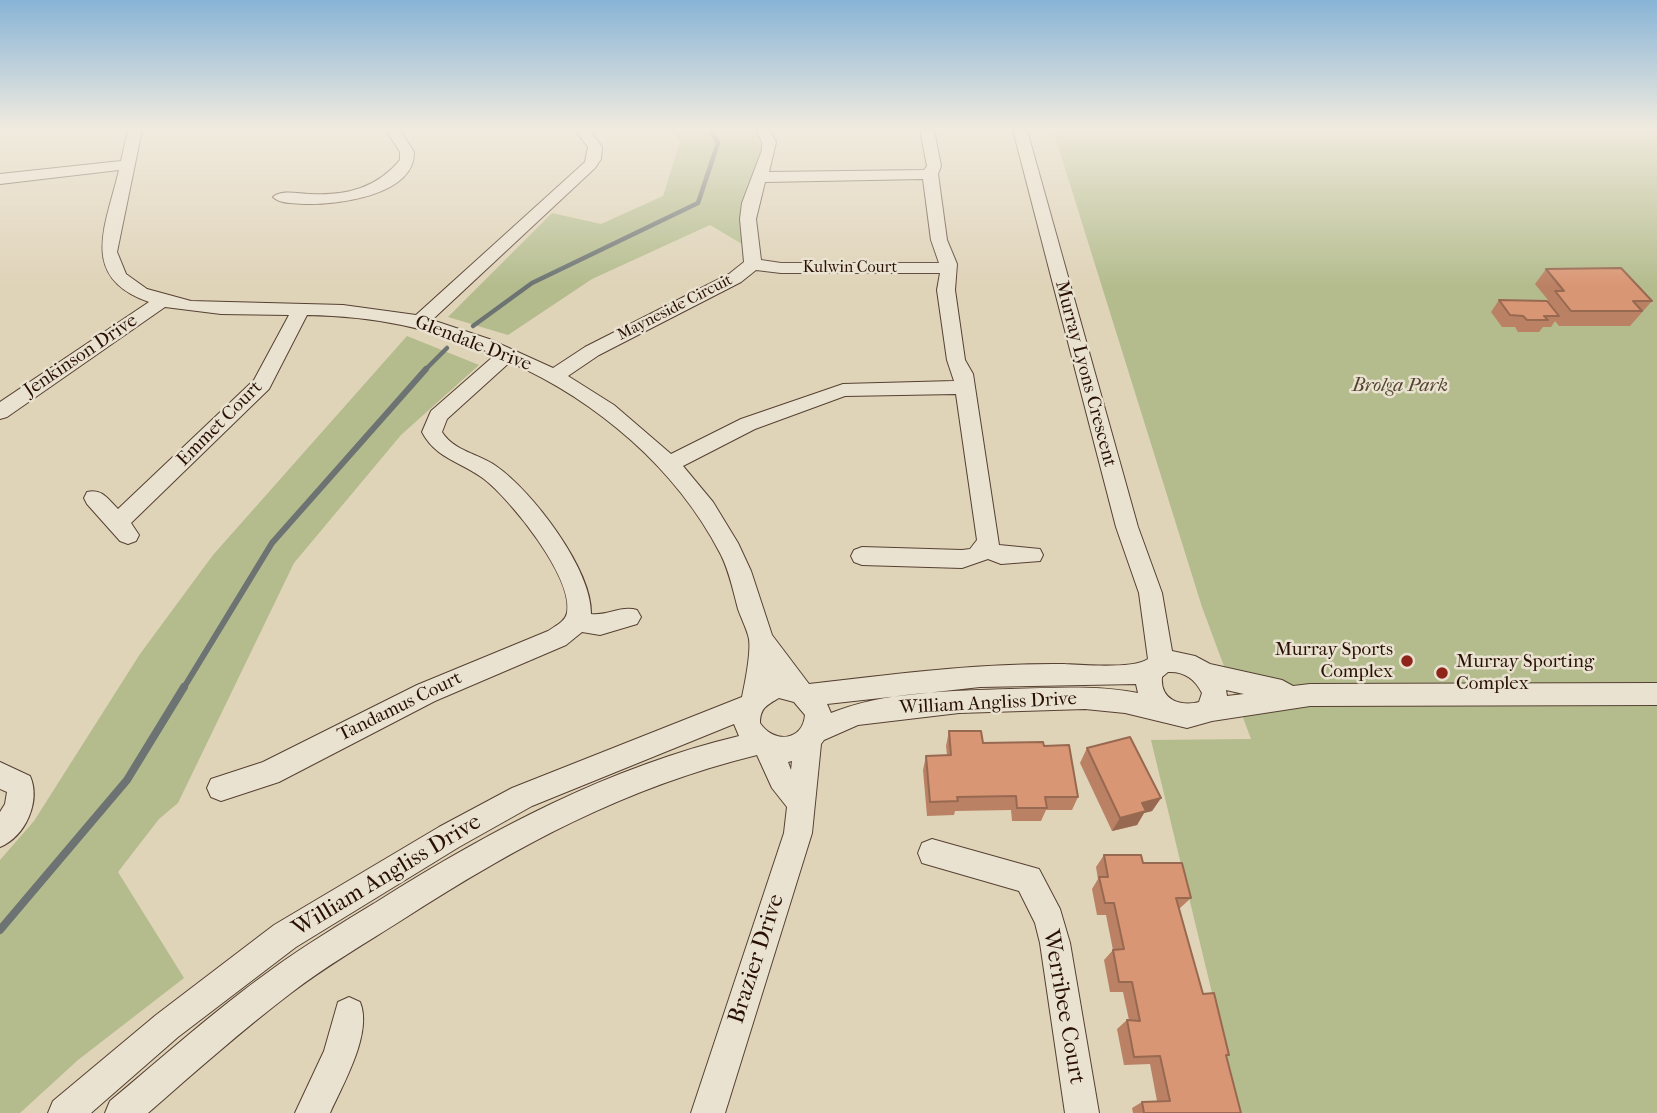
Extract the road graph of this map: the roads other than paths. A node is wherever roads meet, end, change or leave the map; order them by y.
1 (123, 182) edge
2 (386, 182) edge
3 (572, 182) edge
4 (759, 182) edge
5 (931, 182) edge
6 (1034, 182) edge
7 (281, 197) dead end
8 (753, 264) junction
9 (948, 268) junction
10 (162, 301) junction
11 (301, 309) junction
12 (419, 322) junction
13 (508, 354) junction
14 (554, 377) junction
15 (965, 387) junction
16 (0, 412) edge
17 (670, 464) junction
18 (95, 498) dead end
19 (985, 550) junction
20 (1032, 555) dead end
21 (862, 556) dead end
22 (1157, 616) junction
23 (629, 617) dead end
24 (577, 621) junction
25 (761, 639) junction
26 (1155, 668) junction
27 (1199, 670) junction
28 (803, 692) junction
29 (1657, 694) edge
30 (1310, 695) junction
31 (752, 702) junction
32 (1164, 710) junction
33 (1209, 710) junction
34 (811, 736) junction
35 (763, 746) junction
36 (0, 775) edge
37 (221, 788) dead end
38 (802, 804) junction
39 (0, 833) edge
40 (932, 853) dead end
41 (349, 1013) dead end
42 (65, 1113) edge
43 (122, 1113) edge
44 (312, 1113) edge
45 (708, 1113) edge
46 (1082, 1113) edge

1 - 10 street, Glendale Drive
2 - 7 street
3 - 12 street
4 - 8 street, Mayneside Circuit
5 - 9 street
6 - 22 street, Murray Lyons Crescent
8 - 9 street, Kulwin Court
8 - 14 street, Mayneside Circuit
9 - 15 street
10 - 11 street, Glendale Drive
10 - 16 street, Jenkinson Drive
11 - 12 street, Glendale Drive
11 - 18 street, Emmet Court
12 - 13 street, Glendale Drive
13 - 14 street, Glendale Drive
13 - 24 street
14 - 17 street, Glendale Drive
15 - 17 street
15 - 19 street
17 - 25 street, Glendale Drive
19 - 20 street
19 - 21 street
22 - 26 street, Murray Lyons Crescent
22 - 27 street, Murray Lyons Crescent
23 - 24 street
24 - 37 street, Tandamus Court
25 - 28 street, Glendale Drive
25 - 31 street, Glendale Drive
26 - 27 street
26 - 28 street, William Angliss Drive
26 - 32 street
27 - 30 street
27 - 33 street
28 - 31 street
28 - 34 street
29 - 30 street
30 - 33 street
31 - 35 street
31 - 42 street, William Angliss Drive
32 - 33 street
32 - 34 street, William Angliss Drive
34 - 35 street
34 - 38 street, Brazier Drive
35 - 38 street
35 - 43 street, William Angliss Drive
36 - 39 street
38 - 45 street, Brazier Drive
40 - 46 street, Werribee Court
41 - 44 street

